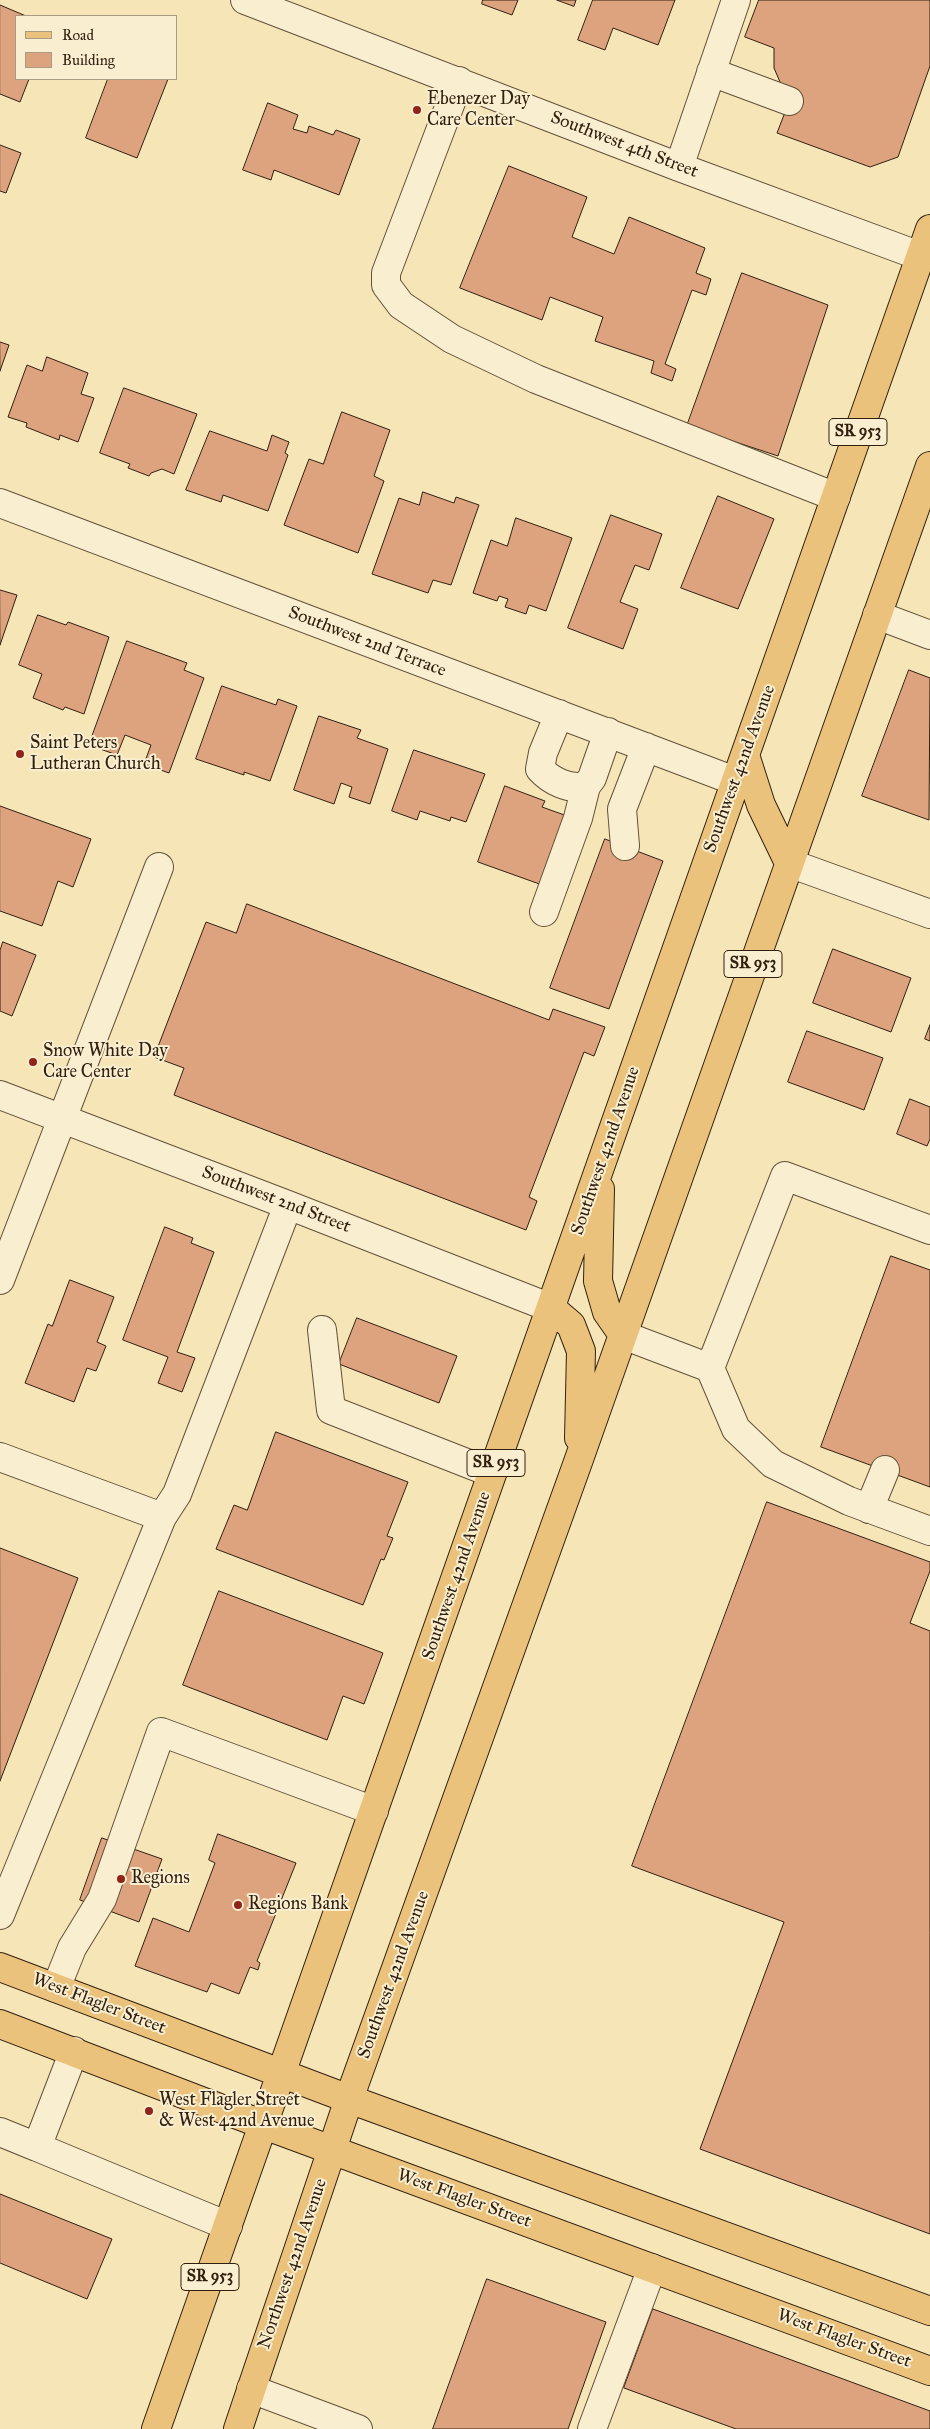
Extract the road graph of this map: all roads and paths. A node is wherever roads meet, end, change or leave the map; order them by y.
1 (245, 0) edge
2 (736, 0) edge
3 (711, 72) junction
4 (459, 81) junction
5 (789, 101) dead end
6 (679, 167) junction
7 (930, 229) edge
8 (920, 256) junction
9 (930, 466) edge
10 (836, 497) junction
11 (0, 503) edge
12 (877, 615) junction
13 (930, 635) edge
14 (558, 714) junction
15 (608, 732) junction
16 (646, 747) junction
17 (745, 755) junction
18 (735, 781) junction
19 (586, 786) junction
20 (625, 846) dead end
21 (789, 863) junction
22 (159, 868) dead end
23 (544, 912) dead end
24 (930, 914) edge
25 (0, 1095) edge
26 (61, 1118) junction
27 (600, 1165) junction
28 (288, 1205) junction
29 (930, 1230) edge
30 (0, 1280) edge
31 (551, 1308) junction
32 (322, 1330) dead end
33 (623, 1335) junction
34 (710, 1368) junction
35 (0, 1457) edge
36 (578, 1462) junction
37 (885, 1470) dead end
38 (492, 1473) junction
39 (869, 1509) junction
40 (162, 1517) junction
41 (930, 1531) edge
42 (374, 1811) junction
43 (0, 1913) edge
44 (0, 1967) edge
45 (56, 1988) junction
46 (0, 2024) edge
47 (74, 2051) junction
48 (282, 2074) junction
49 (349, 2099) junction
50 (264, 2125) junction
51 (0, 2132) edge
52 (37, 2147) junction
53 (331, 2150) junction
54 (228, 2226) junction
55 (652, 2268) junction
56 (930, 2311) edge
57 (930, 2371) edge
58 (251, 2389) junction
59 (156, 2429) edge
60 (238, 2429) edge
61 (358, 2429) edge
62 (592, 2429) edge

1 - 4 street, Southwest 4th Street
2 - 3 street
3 - 5 street
3 - 6 street
4 - 6 street, Southwest 4th Street
4 - 10 street
6 - 8 street, Southwest 4th Street
7 - 8 main road, Southwest 42nd Avenue / SR 953
8 - 10 main road, Southwest 42nd Avenue / SR 953
9 - 12 main road, Southwest 42nd Avenue / SR 953
10 - 17 main road, Southwest 42nd Avenue / SR 953
11 - 14 street, Southwest 2nd Terrace
12 - 13 street
12 - 21 main road, Southwest 42nd Avenue / SR 953
14 - 15 street, Southwest 2nd Terrace
14 - 19 street
15 - 16 street, Southwest 2nd Terrace
15 - 19 street
16 - 18 street, Southwest 2nd Terrace
16 - 20 street
17 - 18 main road, Southwest 42nd Avenue / SR 953
17 - 21 main road
18 - 27 main road, Southwest 42nd Avenue / SR 953
19 - 23 street
21 - 24 street
21 - 33 main road, Southwest 42nd Avenue / SR 953
22 - 26 street
25 - 26 street, Southwest 2nd Street
26 - 28 street, Southwest 2nd Street
26 - 30 street
27 - 31 main road, Southwest 42nd Avenue / SR 953
27 - 33 main road
28 - 31 street, Southwest 2nd Street
28 - 40 street
29 - 34 street
31 - 36 main road
31 - 38 main road, Southwest 42nd Avenue / SR 953
32 - 38 street
33 - 34 street
33 - 36 main road, Southwest 42nd Avenue / SR 953
34 - 39 street
35 - 40 street
36 - 49 main road, Southwest 42nd Avenue / SR 953
37 - 39 street
38 - 42 main road, Southwest 42nd Avenue / SR 953
39 - 41 street
40 - 43 street
42 - 45 street
42 - 48 main road, Southwest 42nd Avenue / SR 953
44 - 45 main road, West Flagler Street
45 - 48 main road, West Flagler Street
46 - 47 main road, West Flagler Street
47 - 50 main road, West Flagler Street
47 - 52 street
48 - 49 main road, West Flagler Street
48 - 50 main road, SR 953
49 - 53 main road, Northwest 42nd Avenue / SR 953
49 - 56 main road, West Flagler Street
50 - 53 main road, West Flagler Street
50 - 54 main road, SR 953
51 - 52 street
52 - 54 street
53 - 55 main road, West Flagler Street
53 - 58 main road, Northwest 42nd Avenue / SR 953
54 - 59 main road, SR 953
55 - 57 main road, West Flagler Street
55 - 62 street
58 - 60 main road, Northwest 42nd Avenue / SR 953
58 - 61 street

